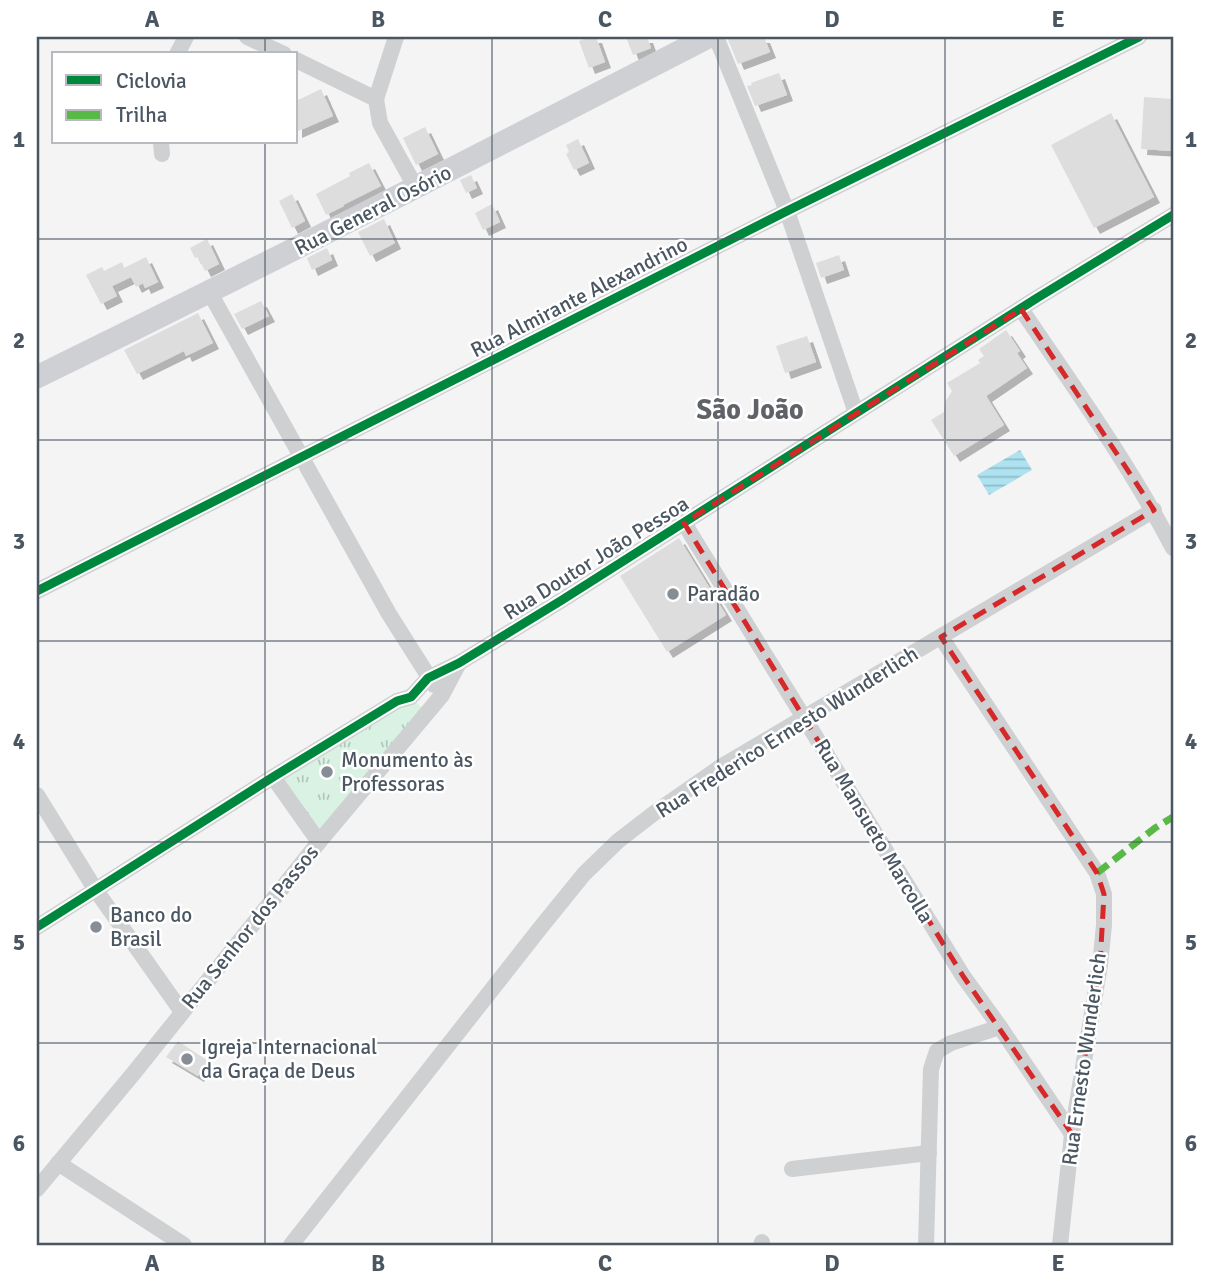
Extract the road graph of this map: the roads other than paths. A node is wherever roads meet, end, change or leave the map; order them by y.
1 (247, 37) edge
2 (396, 37) edge
3 (708, 37) edge
4 (716, 37) edge
5 (1139, 37) edge
6 (280, 52) edge
7 (298, 61) edge
8 (376, 99) junction
9 (416, 188) junction
10 (787, 211) junction
11 (1173, 215) edge
12 (210, 293) junction
13 (1021, 309) junction
14 (37, 377) edge
15 (856, 413) junction
16 (302, 456) junction
17 (1154, 510) junction
18 (684, 523) junction
19 (1173, 548) edge
20 (37, 592) edge
21 (941, 637) junction
22 (459, 663) junction
23 (428, 678) junction
24 (442, 695) junction
25 (411, 697) junction
26 (428, 712) junction
27 (804, 716) junction
28 (273, 777) junction
29 (37, 795) edge
30 (320, 842) junction
31 (95, 889) junction
32 (37, 927) edge
33 (182, 1012) junction
34 (1000, 1027) junction
35 (1072, 1134) junction
36 (929, 1153) junction
37 (58, 1163) junction
38 (792, 1169) dead end
39 (37, 1189) edge
40 (926, 1244) edge
41 (184, 1245) edge
42 (291, 1245) edge
43 (1060, 1245) edge

1 - 6 street
2 - 8 street
3 - 9 street, Rua General Osório
4 - 10 street
5 - 10 street, Rua Almirante Alexandrino
7 - 8 street
8 - 9 street
9 - 12 street, Rua General Osório
10 - 15 street
10 - 16 street, Rua Almirante Alexandrino
11 - 13 street, Rua Doutor João Pessoa
12 - 14 street, Rua General Osório
12 - 16 street
13 - 15 street, Rua Doutor João Pessoa
13 - 17 street
15 - 18 street, Rua Doutor João Pessoa
16 - 20 street, Rua Almirante Alexandrino
16 - 23 street
17 - 19 street
17 - 21 street, Rua Frederico Ernesto Wunderlich
18 - 22 street, Rua Doutor João Pessoa
18 - 27 street, Rua Mansueto Marcolla
21 - 27 street, Rua Frederico Ernesto Wunderlich
21 - 35 street, Rua Ernesto Wunderlich
22 - 23 street, Rua Doutor João Pessoa
22 - 24 street, Rua Senhor dos Passos
23 - 24 street
23 - 25 street, Rua Doutor João Pessoa
24 - 26 street, Rua Senhor dos Passos
25 - 26 street
25 - 28 street, Rua Doutor João Pessoa
26 - 30 street, Rua Senhor dos Passos
27 - 34 street, Rua Mansueto Marcolla
27 - 42 street, Rua Frederico Ernesto Wunderlich
28 - 30 street
28 - 31 street, Rua Doutor João Pessoa
29 - 31 street
30 - 33 street, Rua Senhor dos Passos
31 - 32 street, Rua Doutor João Pessoa
31 - 33 street
33 - 37 street, Rua Senhor dos Passos
34 - 35 street, Rua Mansueto Marcolla
34 - 36 street
35 - 43 street, Rua Ernesto Wunderlich
36 - 38 street
36 - 40 street
37 - 39 street, Rua Senhor dos Passos
37 - 41 street

